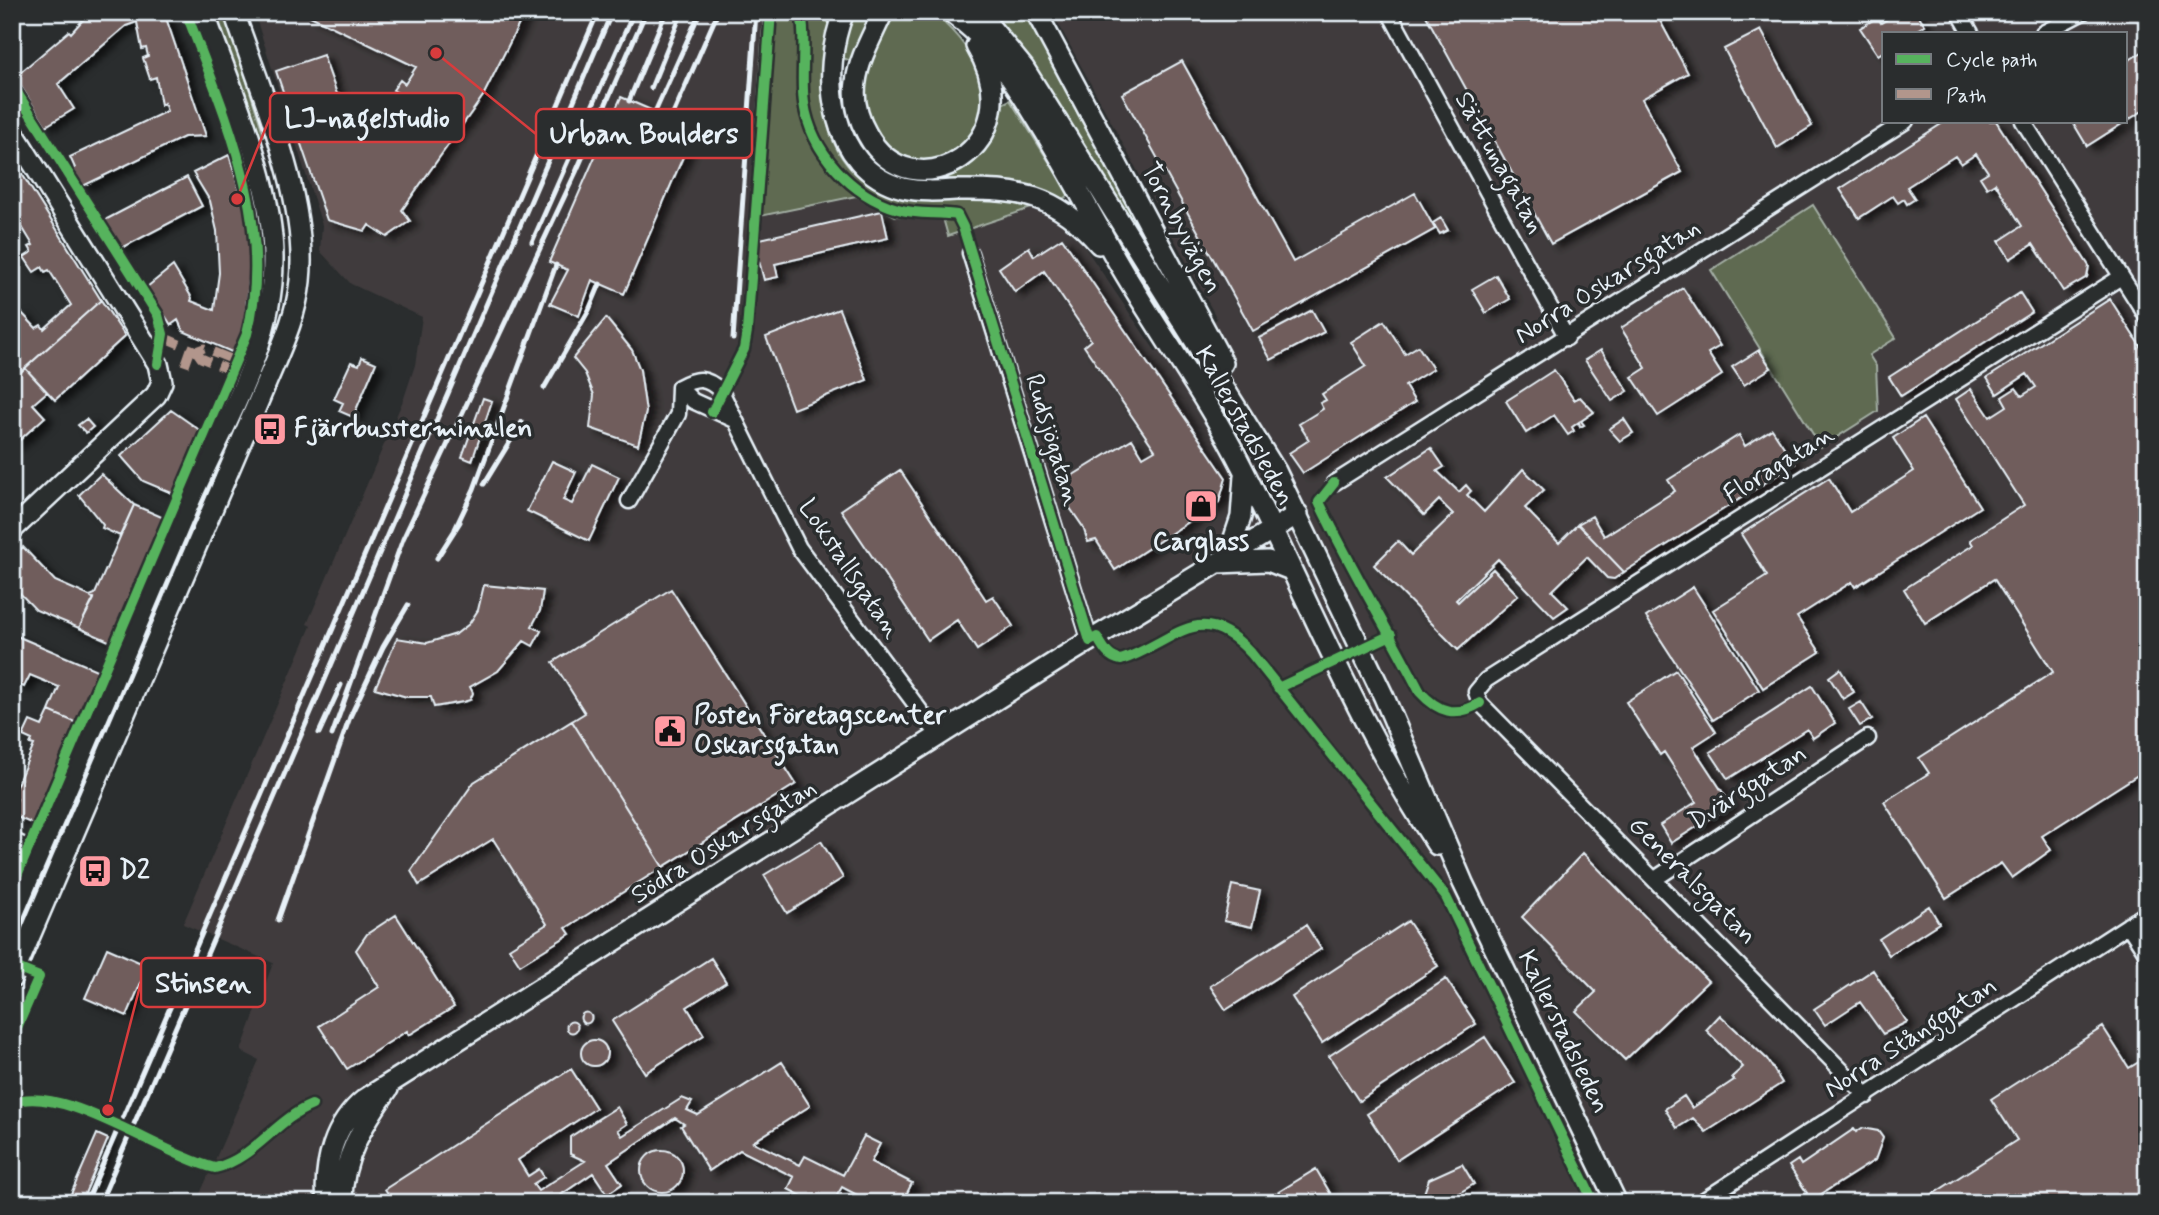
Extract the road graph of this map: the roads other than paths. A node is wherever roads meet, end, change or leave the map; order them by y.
1 (204, 12) edge
2 (234, 12) edge
3 (844, 12) edge
4 (883, 12) edge
5 (978, 12) edge
6 (1036, 12) edge
7 (1389, 12) edge
8 (1959, 12) edge
9 (2083, 12) edge
10 (952, 13) edge
11 (1970, 32) edge
12 (2045, 32) edge
13 (1904, 122) edge
14 (2024, 122) edge
15 (12, 130) edge
16 (970, 253) dead end
17 (2121, 277) junction
18 (1128, 279) junction
19 (2147, 317) edge
20 (1567, 338) junction
21 (680, 387) junction
22 (735, 420) junction
23 (1244, 471) junction
24 (1276, 471) junction
25 (1335, 483) dead end
26 (629, 500) dead end
27 (1298, 514) junction
28 (12, 530) edge
29 (1272, 530) junction
30 (1221, 559) junction
31 (1291, 570) junction
32 (1090, 641) junction
33 (1480, 703) joint
34 (939, 736) junction
35 (1868, 738) dead end
36 (12, 840) edge
37 (40, 853) junction
38 (1655, 879) junction
39 (1463, 883) junction
40 (2147, 913) edge
41 (12, 917) edge
42 (2128, 925) junction
43 (2147, 954) edge
44 (12, 978) edge
45 (393, 1081) junction
46 (1867, 1096) junction
47 (1701, 1202) edge
48 (327, 1203) edge
49 (342, 1203) edge
50 (1617, 1203) edge

1 - 37 main road
2 - 44 main road
3 - 18 main road
4 - 10 main road
5 - 24 main road, Kallerstadsleden
6 - 24 main road, Tornbyvägen
7 - 20 street, Sättunagatan
8 - 11 street
9 - 12 street
10 - 18 main road, Kallerstadsleden
13 - 20 street, Norra Oskarsgatan
14 - 17 street
15 - 28 main road
16 - 32 street, Rudsjögatan
17 - 19 street
17 - 33 street, Floragatan
18 - 23 main road, Kallerstadsleden
20 - 25 street, Norra Oskarsgatan
21 - 22 street
21 - 22 street, Lokstallsgatan
21 - 26 street
22 - 34 street, Lokstallsgatan
23 - 29 main road, Kallerstadsleden
23 - 30 main road
24 - 27 main road, Kallerstadsleden
27 - 29 main road, Södra Oskarsgatan
27 - 39 main road, Kallerstadsleden
29 - 30 main road, Södra Oskarsgatan
29 - 31 main road, Kallerstadsleden
30 - 31 main road
30 - 32 main road, Södra Oskarsgatan
31 - 39 main road, Kallerstadsleden
32 - 34 main road, Södra Oskarsgatan
33 - 38 street, Generalsgatan
34 - 45 main road, Södra Oskarsgatan
35 - 38 street, Dvärggatan
36 - 37 street
37 - 41 main road
38 - 46 street, Generalsgatan
39 - 50 main road, Kallerstadsleden
40 - 42 street, Norra Stånggatan
42 - 43 street
42 - 46 street, Norra Stånggatan
45 - 48 main road, Södra Oskarsgatan
45 - 49 main road, Södra Oskarsgatan
46 - 47 street, Norra Stånggatan

